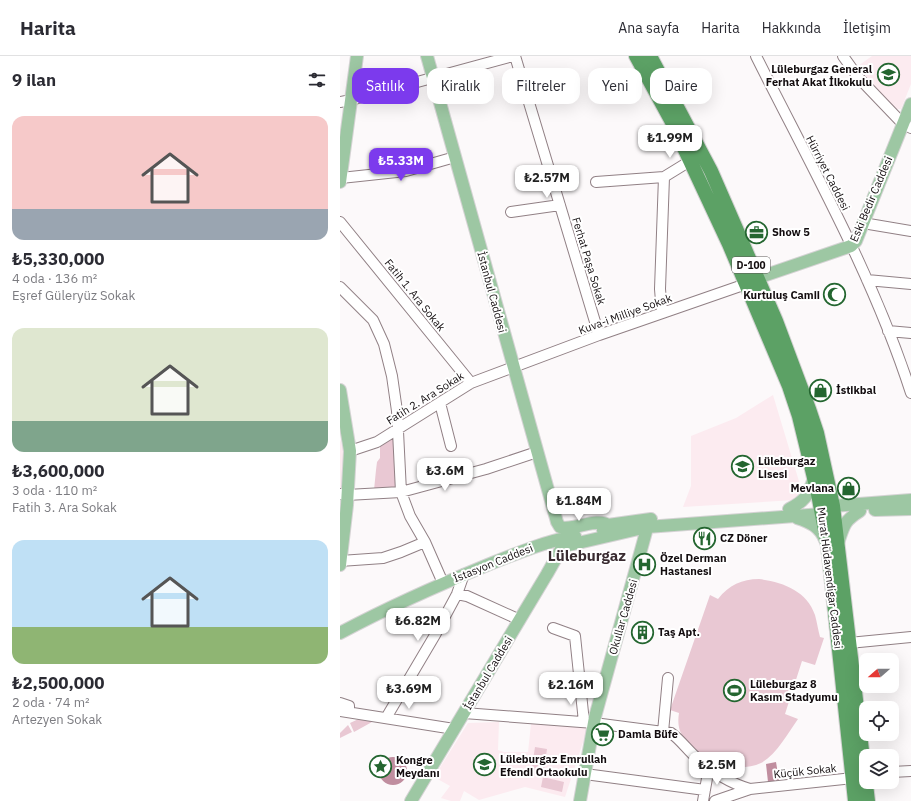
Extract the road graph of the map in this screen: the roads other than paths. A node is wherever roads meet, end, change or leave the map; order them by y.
1 (357, 56) edge
2 (427, 56) edge
3 (514, 56) edge
4 (636, 56) edge
5 (650, 56) edge
6 (756, 56) edge
7 (843, 56) edge
8 (430, 68) edge
9 (470, 68) edge
10 (427, 80) edge
11 (346, 101) edge
12 (440, 104) edge
13 (911, 104) edge
14 (907, 126) edge
15 (455, 157) junction
16 (690, 161) junction
17 (664, 177) junction
18 (340, 180) edge
19 (596, 182) dead end
20 (560, 205) junction
21 (511, 212) dead end
22 (340, 222) edge
23 (863, 223) junction
24 (911, 231) edge
25 (851, 246) junction
26 (866, 280) junction
27 (752, 281) junction
28 (911, 284) edge
29 (340, 287) edge
30 (662, 313) junction
31 (888, 331) junction
32 (911, 333) edge
33 (599, 335) junction
34 (513, 367) junction
35 (471, 383) junction
36 (340, 390) edge
37 (911, 393) edge
38 (440, 403) junction
39 (398, 429) junction
40 (451, 446) dead end
41 (350, 451) junction
42 (537, 452) junction
43 (814, 478) junction
44 (829, 483) junction
45 (401, 492) junction
46 (343, 494) edge
47 (911, 500) edge
48 (859, 507) junction
49 (911, 509) edge
50 (827, 510) junction
51 (791, 513) junction
52 (648, 523) junction
53 (562, 537) junction
54 (425, 542) junction
55 (833, 545) junction
56 (340, 561) edge
57 (340, 565) edge
58 (464, 574) junction
59 (443, 583) junction
60 (457, 594) junction
61 (520, 620) junction
62 (553, 628) dead end
63 (340, 633) edge
64 (911, 637) edge
65 (850, 643) junction
66 (668, 678) dead end
67 (340, 703) edge
68 (344, 711) edge
69 (464, 713) junction
70 (386, 718) junction
71 (589, 723) junction
72 (454, 729) junction
73 (663, 732) junction
74 (859, 751) edge
75 (859, 759) edge
76 (709, 767) junction
77 (911, 771) edge
78 (899, 772) edge
79 (585, 774) junction
80 (859, 775) edge
81 (859, 784) edge
82 (750, 789) junction
83 (865, 789) edge
84 (705, 790) junction
85 (411, 801) edge
86 (580, 801) edge
87 (704, 801) edge
88 (715, 801) edge
89 (855, 801) edge
90 (868, 801) edge

1 - 11 main road
2 - 8 main road, İstanbul Caddesi
3 - 9 street
3 - 20 street, Ferhat Paşa Sokak
4 - 16 highway, Murat Hüdavendigar Caddesi / D-100
5 - 27 highway, Murat Hüdavendigar Caddesi / D-100
6 - 25 street, Hürriyet Caddesi
7 - 14 street
10 - 11 street
11 - 18 main road
12 - 15 main road, İstanbul Caddesi
13 - 14 main road, Eski Bedir Caddesi
14 - 23 main road, Eski Bedir Caddesi
15 - 18 street
15 - 34 main road, İstanbul Caddesi
16 - 17 street
16 - 27 highway, Murat Hüdavendigar Caddesi / D-100
17 - 19 street
17 - 30 street
20 - 21 street
20 - 33 street, Ferhat Paşa Sokak
22 - 35 street, Fatih 1. Ara Sokak
23 - 24 street
23 - 25 main road, Eski Bedir Caddesi
25 - 26 street, Hürriyet Caddesi
25 - 27 main road, Eski Bedir Caddesi
26 - 28 street
26 - 31 street, Hürriyet Caddesi
27 - 30 street, Kuva-i Milliye Sokak
27 - 43 highway, Murat Hüdavendigar Caddesi / D-100
27 - 44 highway, Murat Hüdavendigar Caddesi / D-100
29 - 39 street
30 - 33 street, Kuva-i Milliye Sokak
31 - 32 street
31 - 37 street, Hürriyet Caddesi
33 - 34 street, Kuva-i Milliye Sokak
34 - 35 street, Fatih 2. Ara Sokak
34 - 42 main road, İstanbul Caddesi
35 - 38 street, Fatih 2. Ara Sokak
36 - 41 main road
38 - 39 street, Fatih 2. Ara Sokak
38 - 40 street
39 - 41 street, Fatih 2. Ara Sokak
39 - 45 street
41 - 46 main road
42 - 45 street
42 - 53 main road, İstanbul Caddesi
43 - 50 highway, Murat Hüdavendigar Caddesi / D-100
43 - 51 main road
44 - 48 main road
44 - 50 highway, Murat Hüdavendigar Caddesi / D-100
45 - 46 street
45 - 54 street
46 - 56 main road
47 - 48 main road, İstasyon Caddesi
48 - 49 main road, İstasyon Caddesi
48 - 50 main road, İstasyon Caddesi
48 - 55 main road
50 - 51 main road, İstasyon Caddesi
50 - 55 highway, Murat Hüdavendigar Caddesi / D-100
51 - 52 main road, İstasyon Caddesi
51 - 55 main road
52 - 53 main road
52 - 53 main road, İstasyon Caddesi
52 - 71 main road, Okullar Caddesi
53 - 58 main road, İstasyon Caddesi
53 - 61 main road, İstanbul Caddesi
54 - 56 street
54 - 59 street
55 - 65 highway, Murat Hüdavendigar Caddesi / D-100
55 - 75 highway, Murat Hüdavendigar Caddesi / D-100
56 - 57 main road
58 - 59 main road, İstasyon Caddesi
58 - 60 street
59 - 63 main road, İstasyon Caddesi
60 - 61 street
60 - 70 street
61 - 69 main road, İstanbul Caddesi
62 - 71 street
64 - 65 street
65 - 74 highway, Murat Hüdavendigar Caddesi / D-100
66 - 73 street
67 - 68 street
68 - 70 street
69 - 71 street
69 - 72 main road, İstanbul Caddesi
70 - 72 street
71 - 73 street
71 - 79 main road, Okullar Caddesi
72 - 85 main road, İstanbul Caddesi
73 - 76 street
76 - 82 street
76 - 84 street
77 - 78 street
79 - 84 street
79 - 86 main road, Okullar Caddesi
80 - 82 street, Küçük Sokak
81 - 89 highway, Murat Hüdavendigar Caddesi / D-100
82 - 88 street, Küçük Sokak
83 - 90 highway, Murat Hüdavendigar Caddesi / D-100
84 - 87 street

